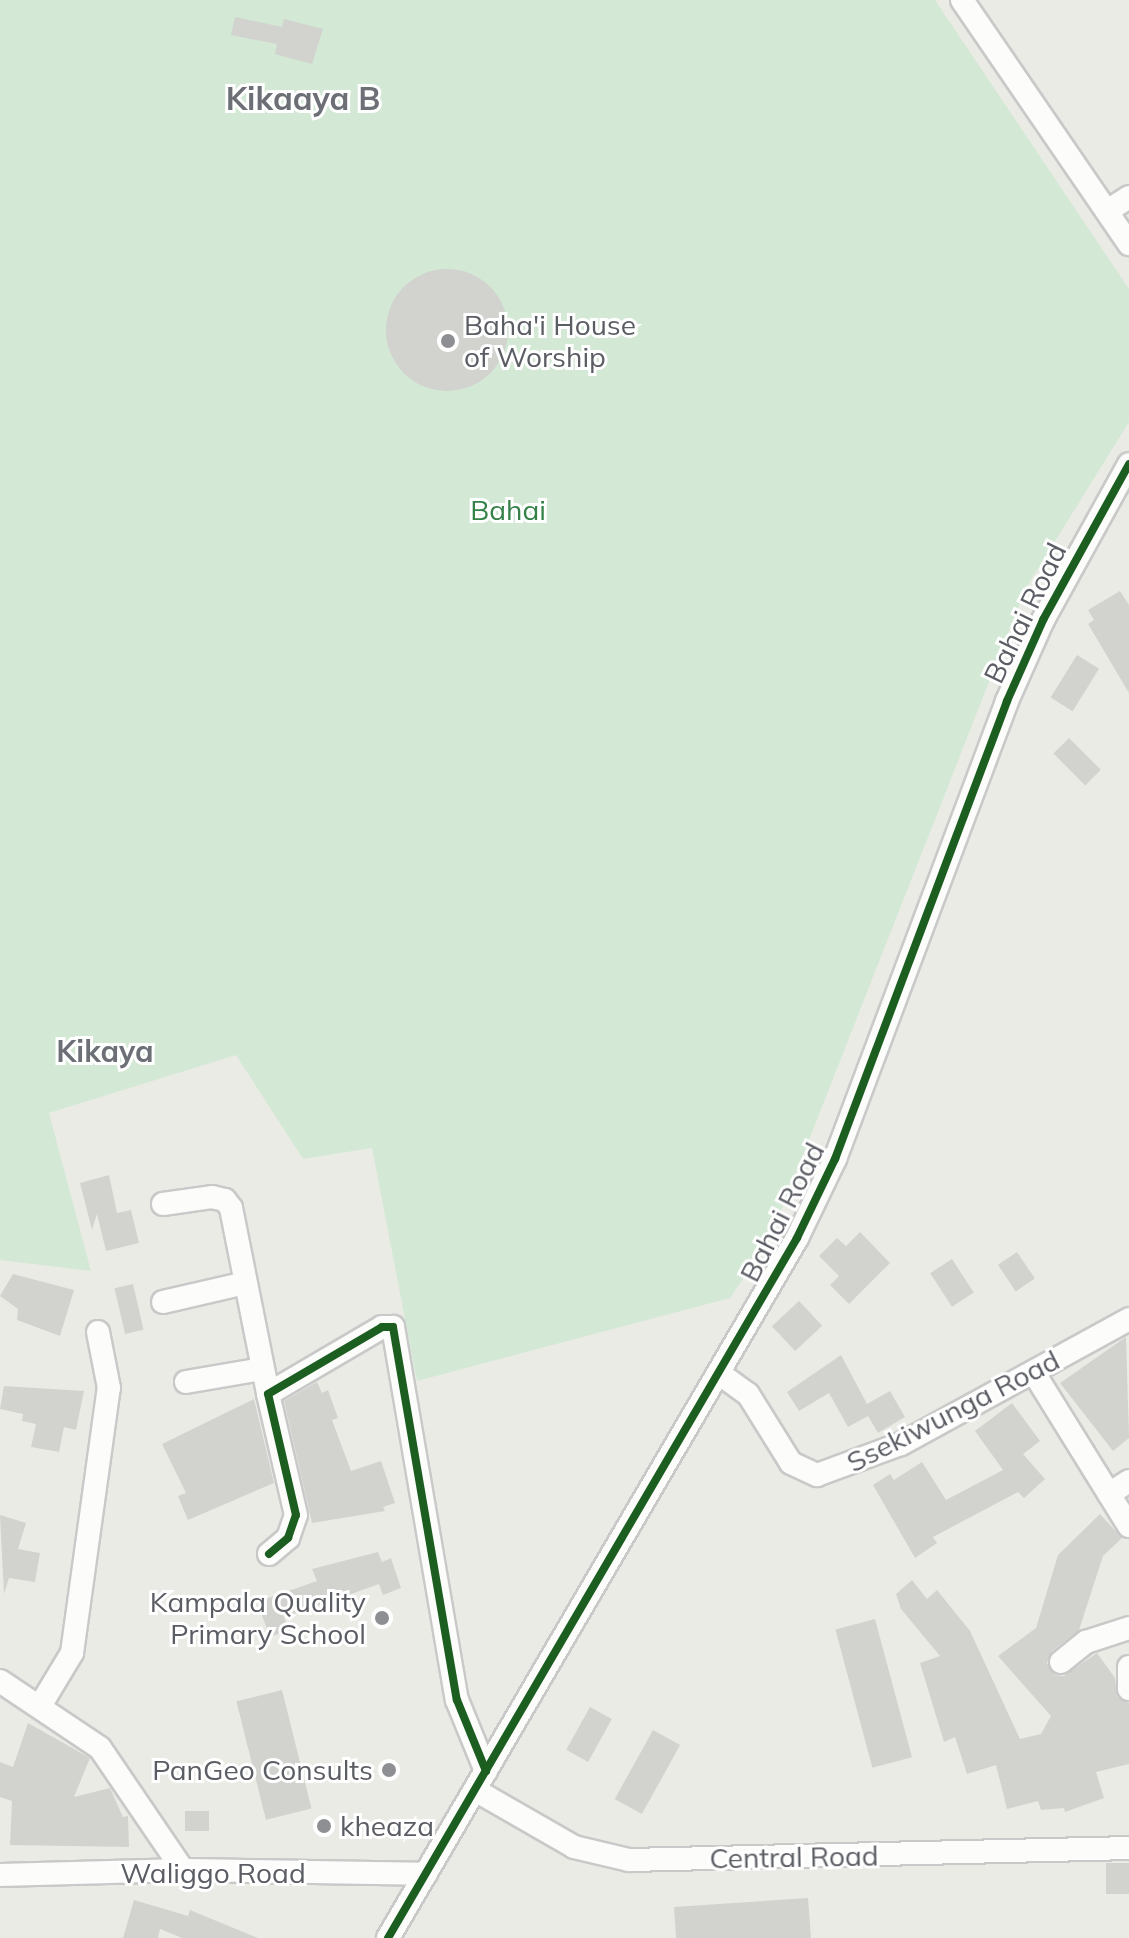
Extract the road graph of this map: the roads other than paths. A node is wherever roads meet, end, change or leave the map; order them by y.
1 (962, 0) edge
2 (1129, 197) edge
3 (1109, 210) junction
4 (1129, 244) edge
5 (1129, 464) edge
6 (163, 1204) dead end
7 (245, 1283) junction
8 (163, 1302) dead end
9 (1129, 1319) edge
10 (98, 1332) dead end
11 (262, 1369) junction
12 (1034, 1373) junction
13 (720, 1374) junction
14 (186, 1382) dead end
15 (268, 1394) junction
16 (1129, 1481) edge
17 (1109, 1494) junction
18 (1129, 1526) edge
19 (269, 1554) dead end
20 (1129, 1628) edge
21 (1061, 1662) dead end
22 (1129, 1667) edge
23 (0, 1681) edge
24 (1129, 1689) edge
25 (40, 1706) junction
26 (480, 1780) junction
27 (1129, 1848) edge
28 (183, 1870) junction
29 (426, 1874) junction
30 (0, 1875) edge
31 (388, 1938) edge

1 - 3 street
2 - 3 street
3 - 4 street
5 - 13 street, Bahai Road
6 - 7 street
7 - 8 street
7 - 11 street
9 - 12 street, Ssekiwunga Road
10 - 25 street
11 - 14 street
11 - 15 street
12 - 13 street, Ssekiwunga Road
12 - 17 street
13 - 26 street, Bahai Road
15 - 19 street
15 - 26 street
16 - 17 street
17 - 18 street
20 - 21 street
22 - 24 street
23 - 25 street
25 - 28 street
26 - 27 street, Central Road
26 - 29 street, Bahai Road
28 - 29 street, Waliggo Road
28 - 30 street, Waliggo Road
29 - 31 street, Bahai Road

